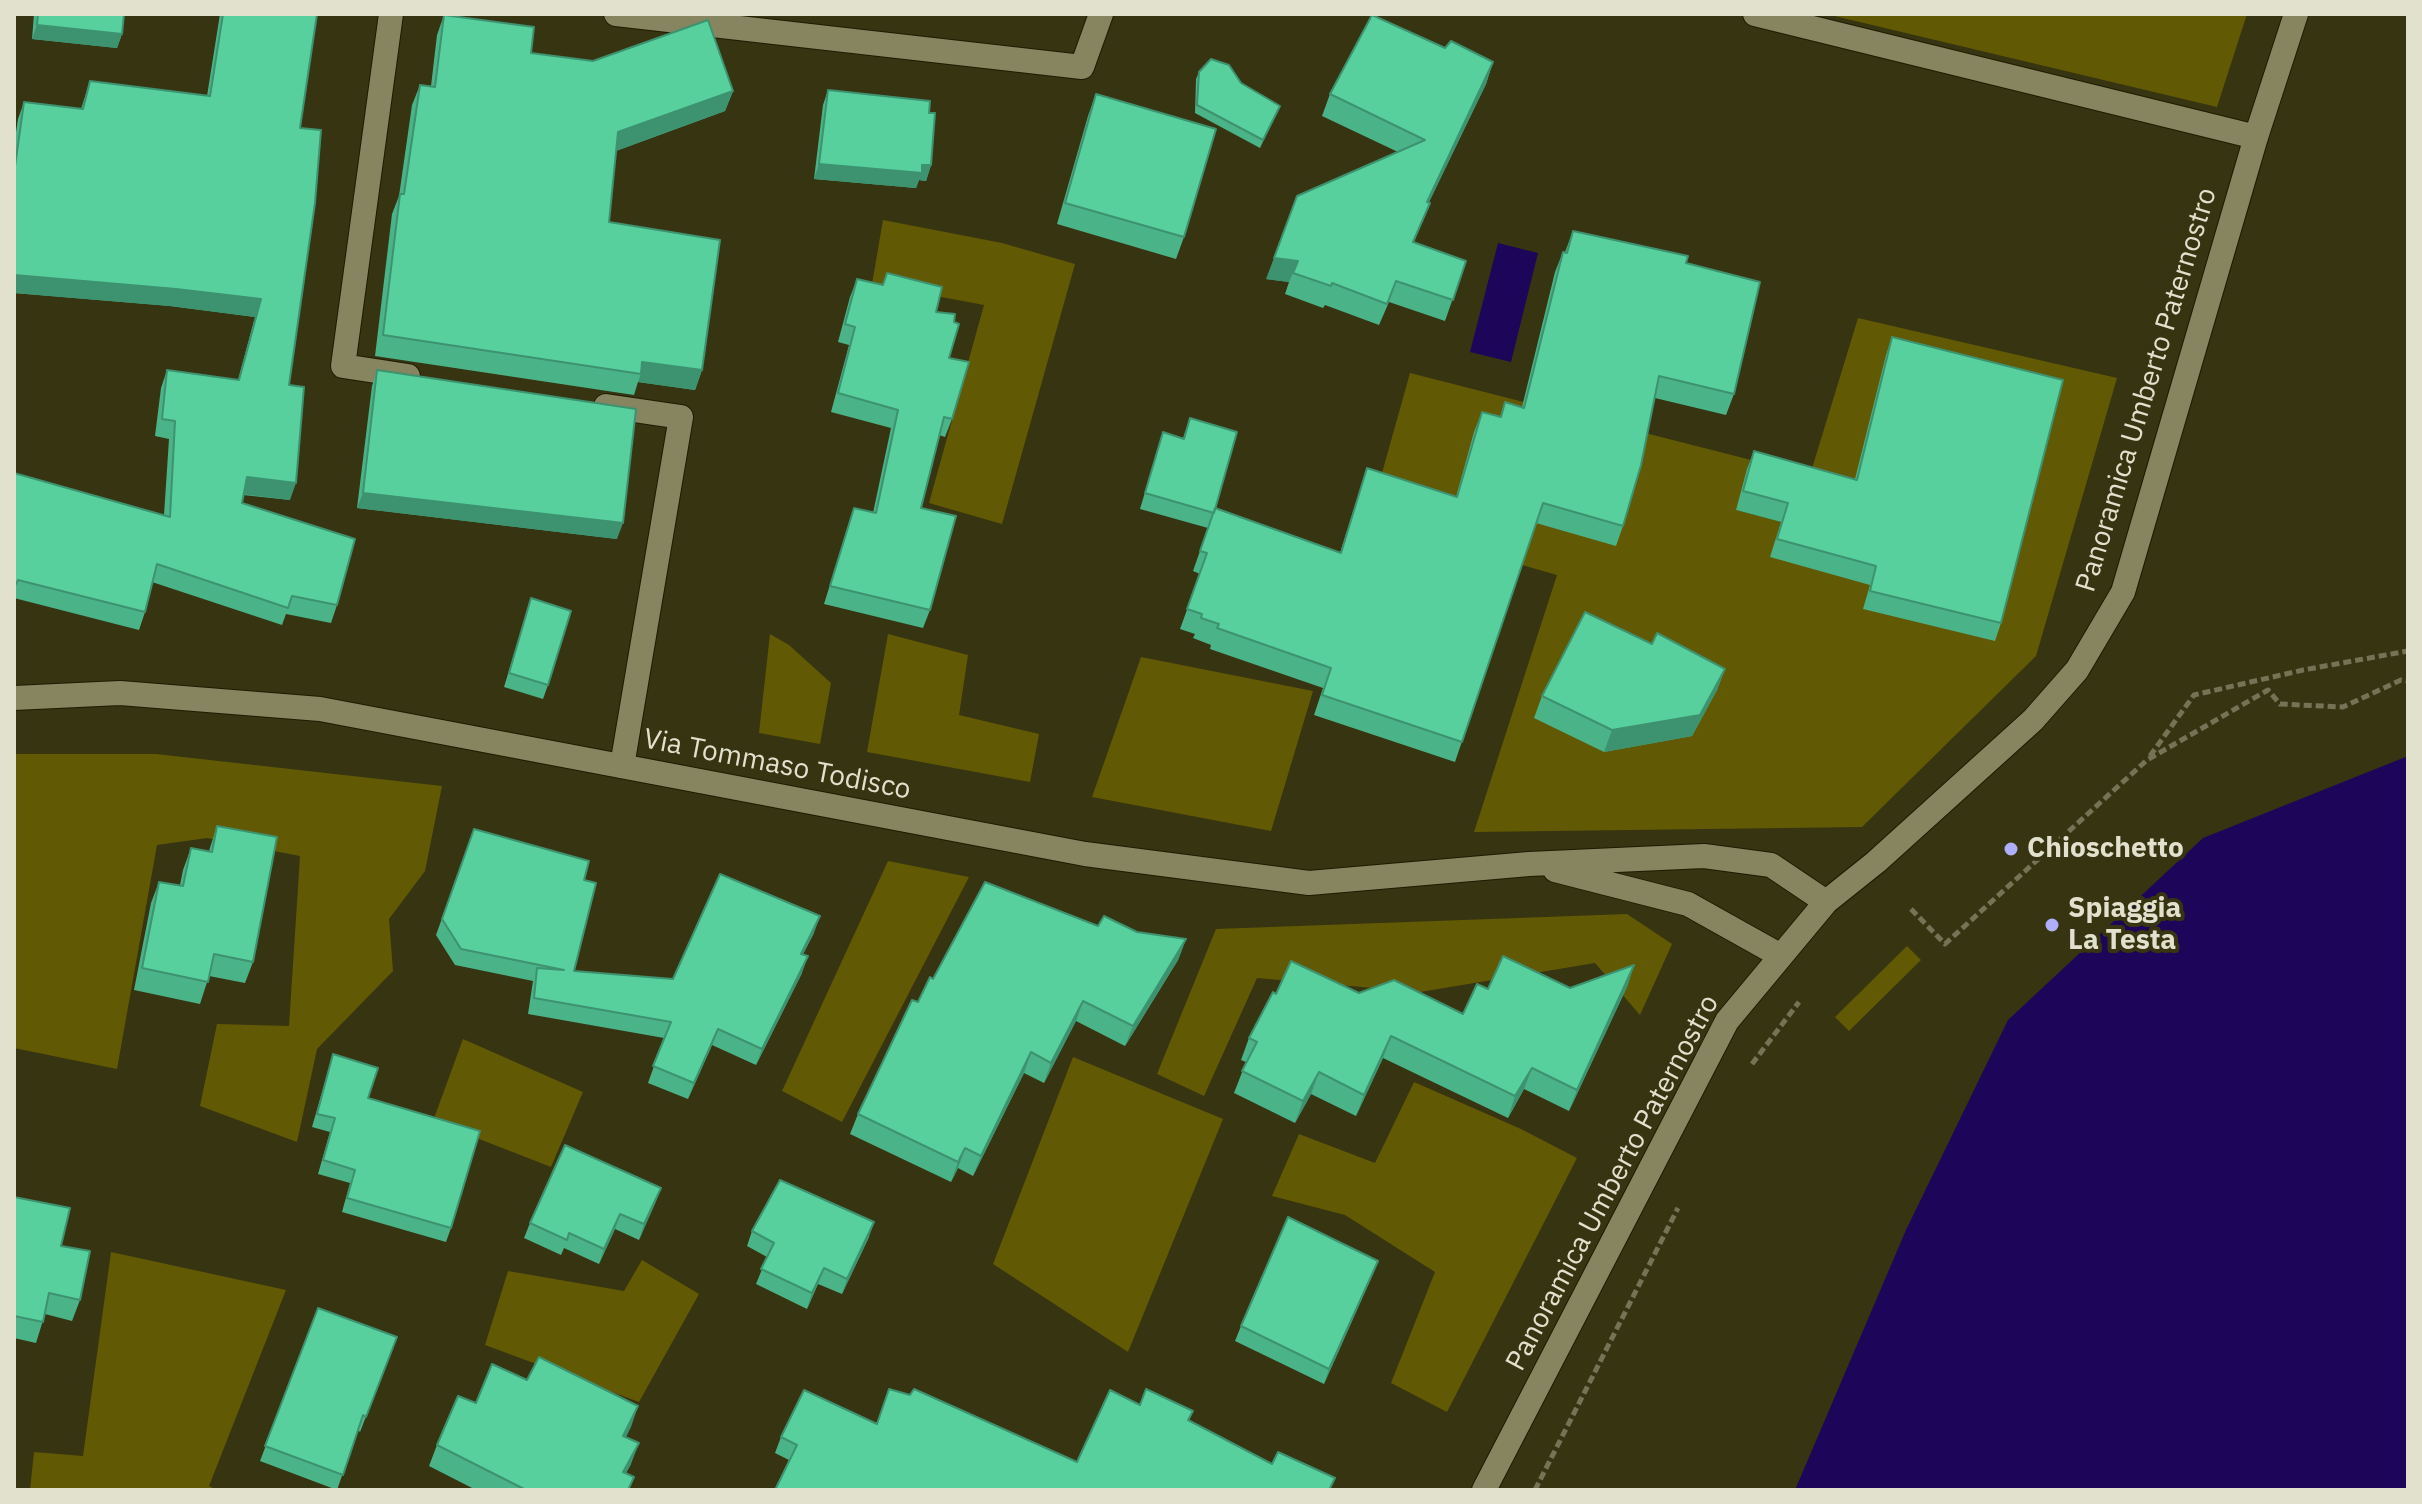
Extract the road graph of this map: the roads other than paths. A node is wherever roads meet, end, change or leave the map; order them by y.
1 (391, 14) edge
2 (616, 14) edge
3 (1101, 14) edge
4 (1755, 14) edge
5 (2296, 14) edge
6 (2256, 137) junction
7 (436, 380) edge
8 (589, 403) edge
9 (14, 698) edge
10 (622, 766) junction
11 (1529, 864) junction
12 (1826, 902) junction
13 (1781, 956) junction
14 (1484, 1490) edge

1 - 7 street
2 - 3 street
4 - 6 street
5 - 6 street, Panoramica Umberto Paternostro
6 - 12 street, Panoramica Umberto Paternostro
8 - 10 street
9 - 10 street, Via Tommaso Todisco
10 - 11 street, Via Tommaso Todisco
11 - 12 street, Via Tommaso Todisco
11 - 13 street, Via Tommaso Todisco
12 - 13 street, Panoramica Umberto Paternostro
13 - 14 street, Panoramica Umberto Paternostro

